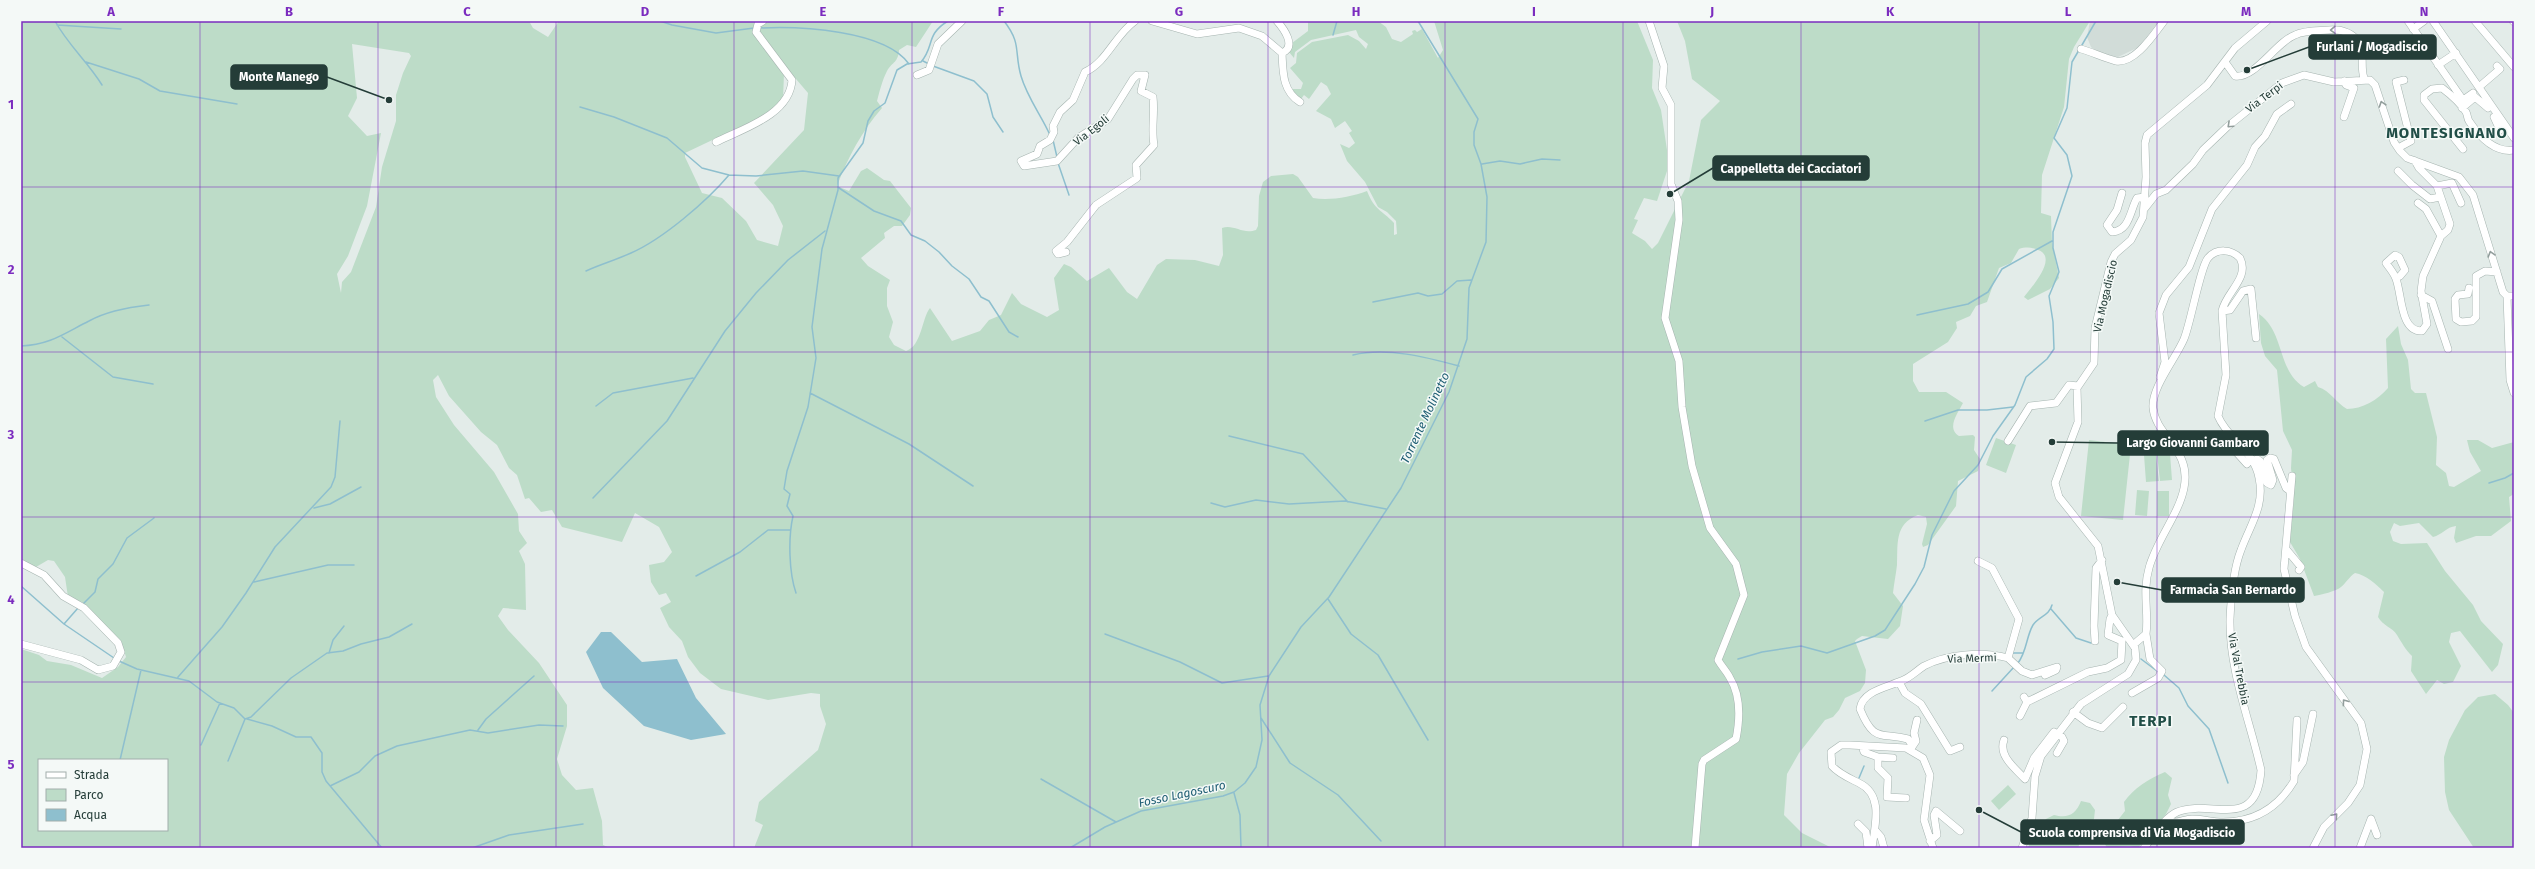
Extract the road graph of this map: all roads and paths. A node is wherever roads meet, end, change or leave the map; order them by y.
1 (763, 21) edge
2 (962, 21) edge
3 (1135, 21) edge
4 (1152, 21) edge
5 (1277, 21) edge
6 (1649, 21) edge
7 (2164, 21) edge
8 (2268, 21) edge
9 (2408, 21) edge
10 (2424, 21) edge
11 (2434, 21) edge
12 (2475, 21) edge
13 (2413, 28) junction
14 (2080, 49) dead end
15 (1282, 53) junction
16 (2456, 53) junction
17 (2225, 62) junction
18 (2438, 65) junction
19 (2497, 66) dead end
20 (2514, 67) edge
21 (918, 75) dead end
22 (2216, 75) junction
23 (2236, 76) junction
24 (2364, 78) junction
25 (2404, 80) dead end
26 (2344, 81) junction
27 (2479, 88) junction
28 (2473, 93) dead end
29 (1300, 102) dead end
30 (2291, 104) dead end
31 (2462, 108) junction
32 (2344, 117) dead end
33 (2507, 129) edge
34 (2514, 138) edge
35 (716, 142) dead end
36 (2398, 148) junction
37 (2463, 149) dead end
38 (2514, 150) edge
39 (2415, 161) junction
40 (2398, 171) dead end
41 (2437, 186) junction
42 (2122, 193) dead end
43 (2145, 197) junction
44 (2440, 197) junction
45 (2418, 203) dead end
46 (2461, 203) dead end
47 (2145, 208) junction
48 (2441, 236) junction
49 (1066, 252) dead end
50 (2497, 272) junction
51 (2400, 276) dead end
52 (2469, 288) dead end
53 (2422, 296) junction
54 (2510, 296) edge
55 (2222, 311) junction
56 (2256, 338) dead end
57 (2448, 348) dead end
58 (2163, 379) junction
59 (2078, 386) junction
60 (2514, 393) edge
61 (2231, 434) junction
62 (2008, 441) dead end
63 (2254, 460) junction
64 (2247, 464) dead end
65 (2292, 476) dead end
66 (2290, 491) junction
67 (2286, 549) junction
68 (2102, 560) junction
69 (1978, 561) dead end
70 (21, 563) edge
71 (2299, 570) dead end
72 (2112, 615) junction
73 (2146, 634) junction
74 (2095, 641) dead end
75 (21, 644) edge
76 (2133, 645) junction
77 (2009, 660) junction
78 (2045, 676) dead end
79 (1899, 682) junction
80 (2132, 693) dead end
81 (2123, 707) dead end
82 (2073, 712) junction
83 (2313, 714) dead end
84 (2020, 716) dead end
85 (1917, 720) dead end
86 (2298, 720) dead end
87 (2058, 733) junction
88 (2004, 740) dead end
89 (1862, 746) junction
90 (1960, 747) dead end
91 (1911, 749) junction
92 (2057, 753) dead end
93 (1878, 757) junction
94 (1893, 758) dead end
95 (2294, 775) junction
96 (2360, 785) junction
97 (2365, 792) dead end
98 (1906, 798) dead end
99 (2168, 820) junction
100 (1858, 824) dead end
101 (1875, 830) junction
102 (1960, 831) dead end
103 (2378, 835) dead end
104 (1931, 844) edge
105 (1694, 848) edge
106 (1868, 848) edge
107 (1872, 848) edge
108 (1884, 848) edge
109 (2022, 848) edge
110 (2144, 848) edge
111 (2313, 848) edge
112 (2360, 848) edge

1 - 35 street
2 - 21 street
3 - 49 street, Via Egoli
4 - 15 street
5 - 15 street
6 - 105 street
7 - 14 street
8 - 17 street, Via Mogadiscio
9 - 13 street
10 - 13 street
11 - 16 street
12 - 20 street
13 - 18 street
15 - 29 street
16 - 18 street
16 - 27 street
17 - 22 street, Via Mogadiscio
17 - 23 street
18 - 28 street
19 - 27 street
22 - 23 street
22 - 43 street, Via Mogadiscio
24 -> 23 street
24 - 26 street, Via Terpi
36 -> 24 street
25 - 36 street
26 - 32 street
26 -> 47 street, Via Terpi
27 - 33 street
30 - 58 street
31 - 33 street
31 - 37 street
31 - 38 street
33 - 34 street
36 - 39 street
39 - 41 street
50 -> 39 street
40 - 44 street
41 - 44 street
41 - 46 street
42 - 43 street
43 - 47 street, Via Mogadiscio
44 - 48 street
45 - 48 street
47 - 59 street, Via Mogadiscio
48 - 53 street
50 - 52 street
50 - 54 street
51 - 53 street
53 - 57 street
54 - 60 street
55 - 56 street
55 - 58 street
55 - 61 street, Via Val Trebbia
58 - 73 street
59 - 62 street
59 - 68 street
61 - 63 street, Via Val Trebbia
61 - 64 street
63 - 66 street
63 - 99 street, Via Val Trebbia
65 - 66 street
66 - 67 street
67 - 71 street
96 -> 67 street
68 - 72 street
68 - 74 street
69 - 77 street, Via Mermi
70 - 75 street
72 - 76 street
72 - 84 street
73 - 76 street
73 - 80 street
76 - 82 street
77 - 78 street
77 - 79 street, Via Mermi
79 - 90 street
79 - 91 street, Via Mermi
81 - 82 street
82 - 87 street
83 - 95 street
85 - 91 street
86 - 95 street
87 - 88 street
87 - 92 street
87 - 109 street
89 - 91 street
89 - 93 street
89 - 101 street
91 - 104 street
93 - 94 street
93 - 98 street
95 - 99 street
96 - 97 street
111 -> 96 street
99 - 110 street, Via Val Trebbia
100 - 106 street
101 - 107 street
101 - 108 street
102 - 104 street
103 - 112 street

